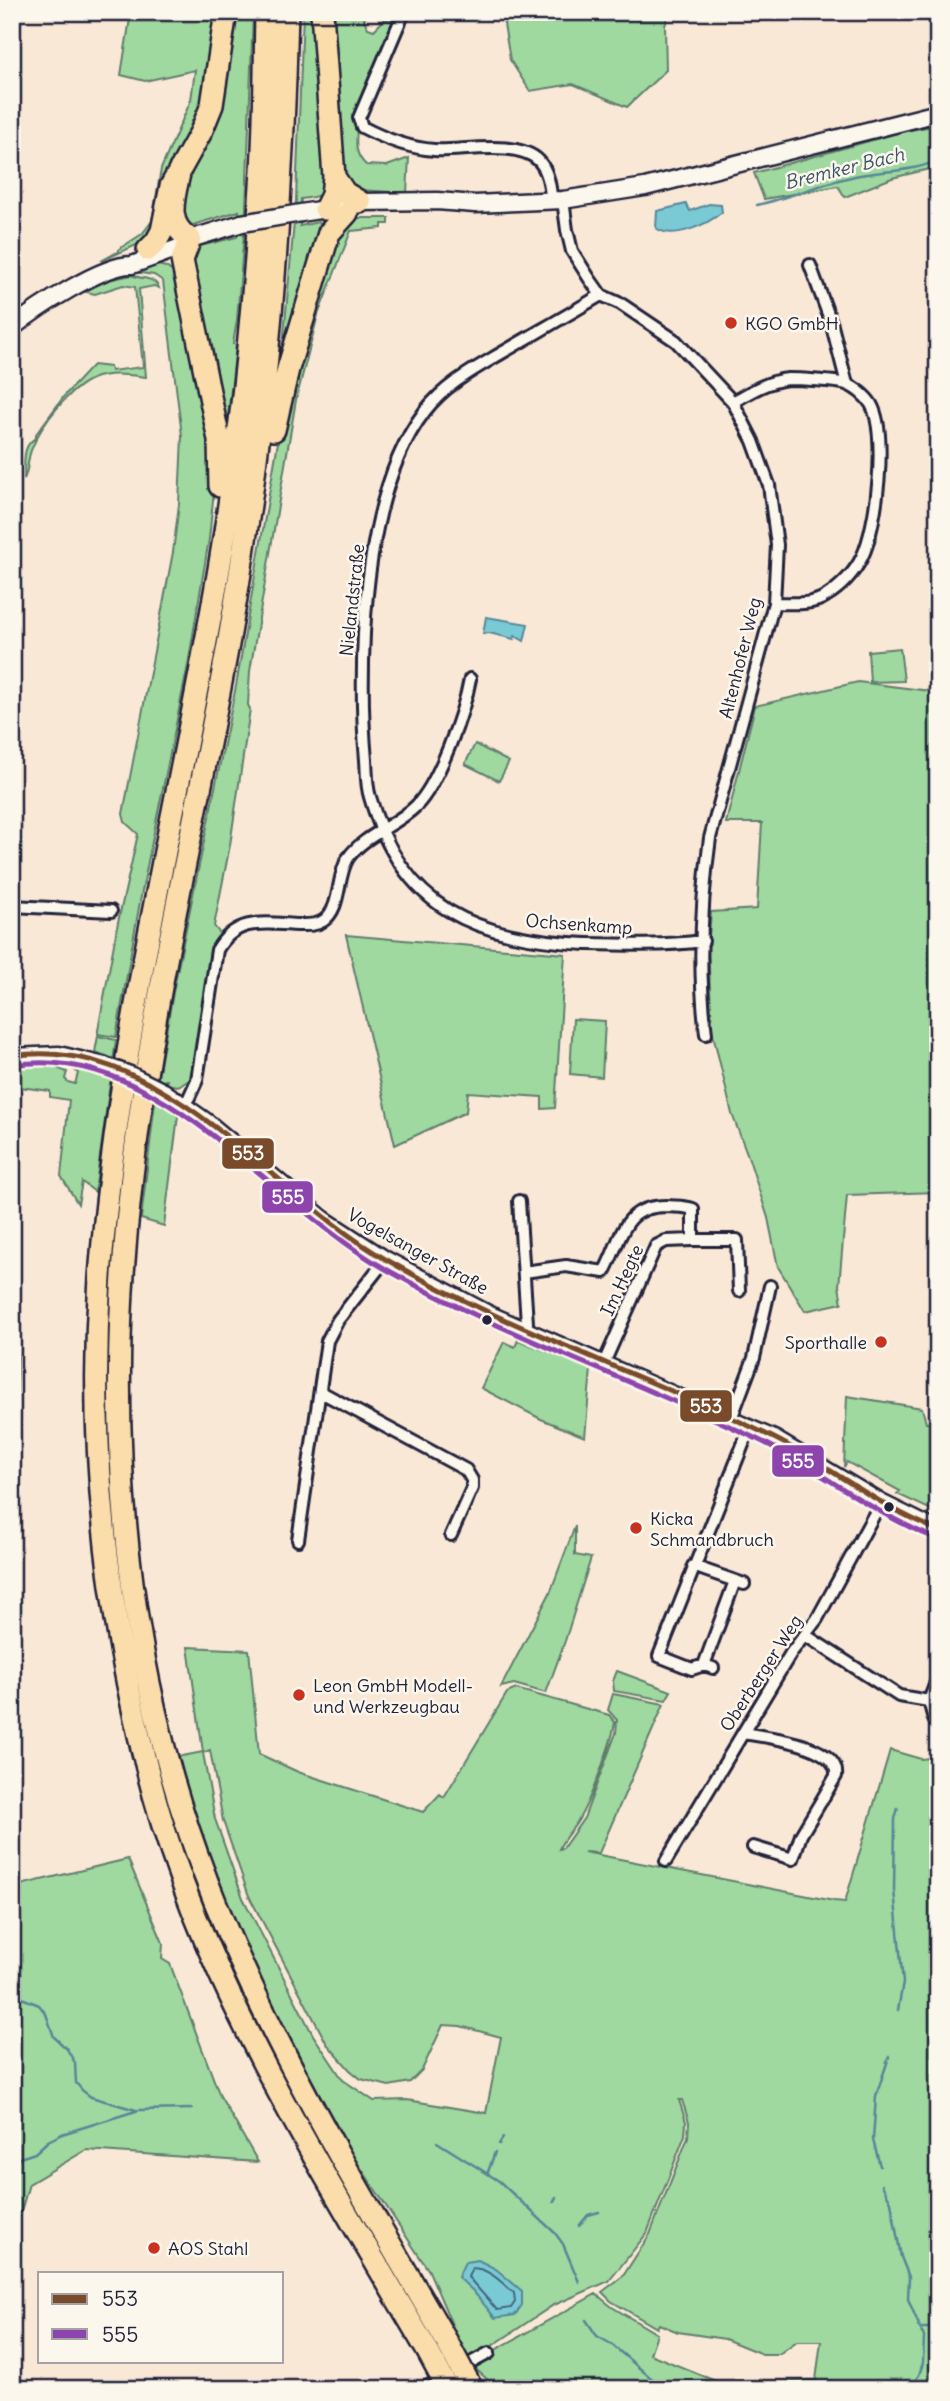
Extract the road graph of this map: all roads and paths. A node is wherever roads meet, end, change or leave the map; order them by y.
1 (226, 12) edge
2 (266, 12) edge
3 (287, 12) edge
4 (321, 12) edge
5 (404, 12) edge
6 (938, 113) edge
7 (180, 169) junction
8 (334, 177) junction
9 (558, 201) junction
10 (353, 207) junction
11 (315, 211) junction
12 (329, 233) junction
13 (190, 239) junction
14 (150, 253) junction
15 (810, 265) dead end
16 (185, 279) junction
17 (601, 295) junction
18 (12, 328) edge
19 (847, 384) junction
20 (733, 402) junction
21 (256, 464) junction
22 (220, 565) junction
23 (774, 603) junction
24 (470, 679) dead end
25 (381, 831) junction
26 (12, 906) edge
27 (111, 911) dead end
28 (703, 941) junction
29 (706, 1034) dead end
30 (12, 1056) edge
31 (186, 1104) junction
32 (519, 1201) dead end
33 (693, 1240) junction
34 (386, 1259) junction
35 (524, 1272) junction
36 (769, 1286) dead end
37 (739, 1291) dead end
38 (526, 1329) junction
39 (604, 1363) junction
40 (321, 1392) junction
41 (731, 1419) junction
42 (750, 1427) junction
43 (881, 1502) junction
44 (938, 1530) edge
45 (451, 1535) dead end
46 (298, 1539) dead end
47 (693, 1566) junction
48 (805, 1635) junction
49 (938, 1677) edge
50 (929, 1701) junction
51 (938, 1719) edge
52 (743, 1733) junction
53 (753, 1847) dead end
54 (666, 1861) dead end
55 (489, 2353) dead end
56 (472, 2388) edge
57 (423, 2389) edge
58 (448, 2389) edge

1 - 7 highway
2 - 22 highway
3 - 21 highway
4 - 8 highway
5 - 9 street, Altenhofer Weg
6 - 9 main road
7 - 13 highway
7 - 14 highway
8 - 10 highway
8 - 11 highway
9 - 10 main road
9 - 17 street, Altenhofer Weg
10 - 11 main road
10 - 12 highway
11 - 12 highway
11 - 13 main road, bridge
12 - 21 highway
13 - 14 main road
13 - 16 highway
14 - 16 highway
14 - 18 main road
15 - 19 street
16 - 22 highway
17 - 20 street, Altenhofer Weg
17 - 25 street, Nielandstraße
19 - 20 street
19 - 23 street
20 - 23 street, Altenhofer Weg
21 - 56 highway, bridge
22 - 58 highway, bridge
23 - 28 street, Altenhofer Weg
24 - 25 street
25 - 28 street, Ochsenkamp
25 - 31 street
26 - 27 street
28 - 29 street, Altenhofer Weg
30 - 31 street, Vogelsanger Straße, bridge
31 - 34 street, Vogelsanger Straße
32 - 35 street
33 - 35 street, Im Hegte
33 - 37 street, Im Hegte
33 - 39 street, Im Hegte
34 - 38 street, Vogelsanger Straße
34 - 40 street
35 - 38 street
36 - 41 street
38 - 39 street, Vogelsanger Straße
39 - 41 street, Vogelsanger Straße
40 - 45 street
40 - 46 street
41 - 42 street, Vogelsanger Straße
42 - 43 street, Vogelsanger Straße
42 - 47 street
43 - 44 street, Vogelsanger Straße
43 - 48 street, Oberberger Weg
47 - 47 street
48 - 50 street
48 - 52 street, Oberberger Weg
49 - 50 street
50 - 51 street
52 - 53 street
52 - 54 street, Oberberger Weg
55 - 57 street

